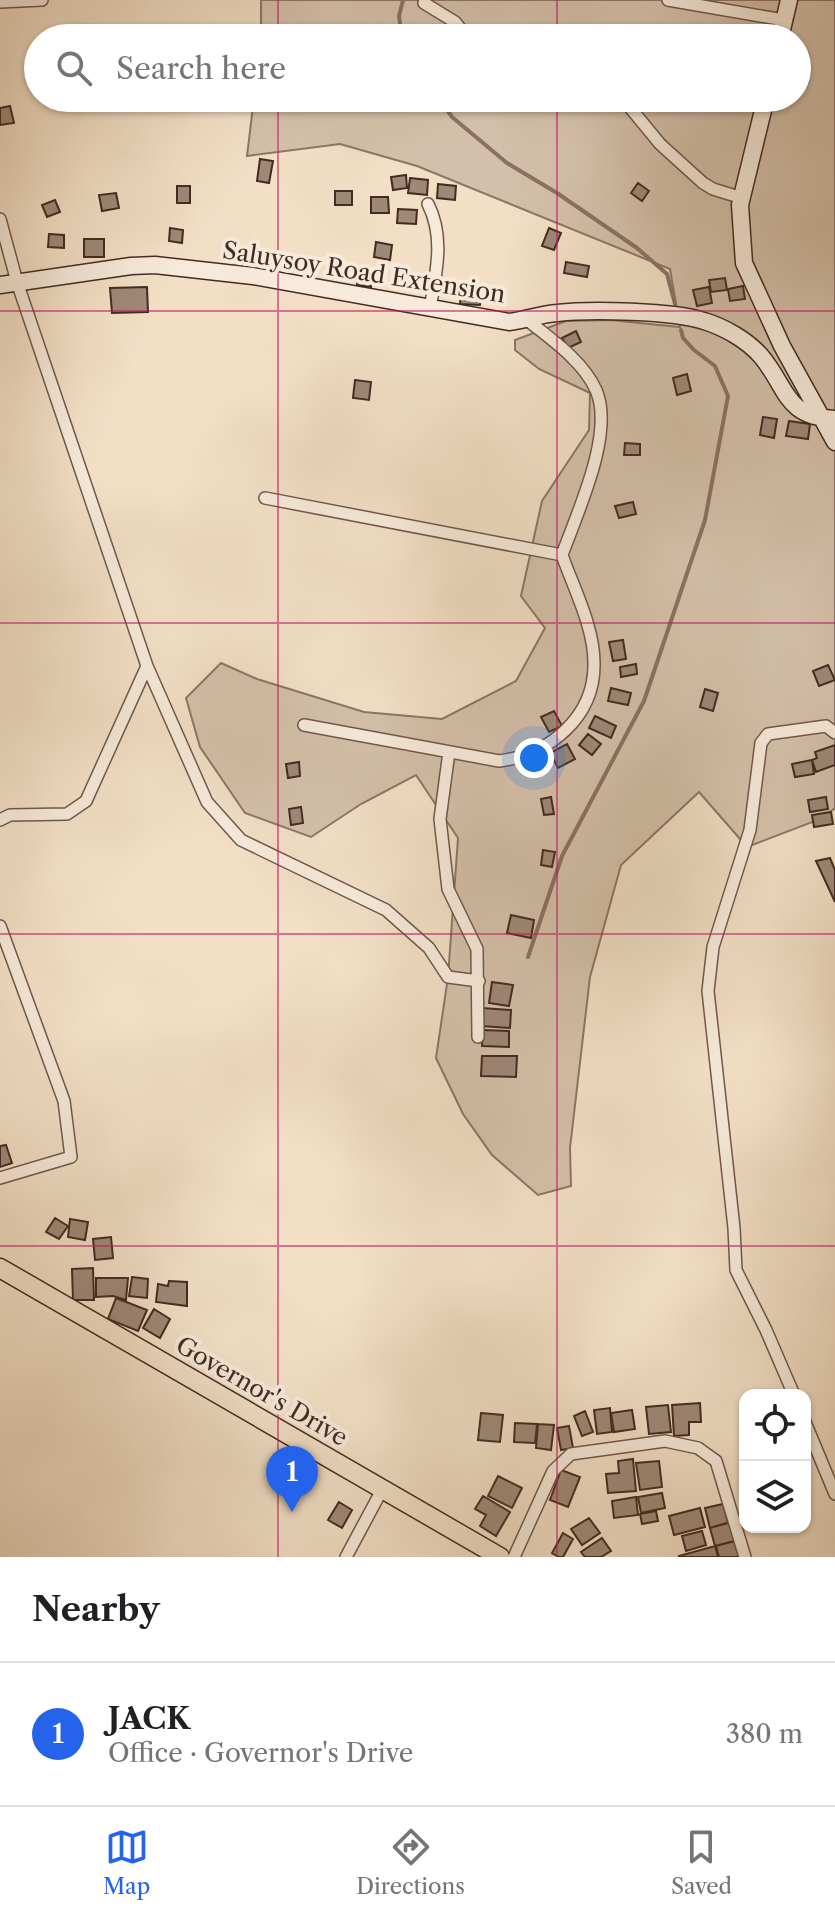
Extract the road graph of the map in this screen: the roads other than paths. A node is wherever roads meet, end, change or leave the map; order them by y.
1 (42, 0) edge
2 (668, 0) edge
3 (789, 0) edge
4 (5, 1) edge
5 (424, 3) dead end
6 (784, 20) junction
7 (457, 24) edge
8 (783, 24) edge
9 (634, 112) edge
10 (763, 112) edge
11 (742, 198) junction
12 (428, 204) dead end
13 (0, 219) edge
14 (8, 283) edge
15 (430, 308) junction
16 (527, 320) junction
17 (830, 418) edge
18 (835, 442) edge
19 (265, 498) dead end
20 (562, 555) junction
21 (147, 666) junction
22 (304, 725) dead end
23 (835, 733) edge
24 (449, 752) junction
25 (0, 820) edge
26 (0, 926) edge
27 (479, 981) junction
28 (478, 1037) dead end
29 (0, 1178) edge
30 (0, 1268) edge
31 (791, 1389) edge
32 (811, 1436) edge
33 (383, 1488) junction
34 (835, 1494) edge
35 (346, 1557) edge
36 (500, 1557) edge
37 (514, 1557) edge
38 (745, 1557) edge

1 - 4 street
2 - 6 street
3 - 6 main road
5 - 7 street
6 - 8 main road
9 - 11 street
10 - 11 main road
11 - 17 main road
12 - 15 street
13 - 14 street
14 - 15 main road, Saluysoy Road Extension
14 - 21 street
15 - 16 main road, Saluysoy Road Extension
16 - 17 main road, Saluysoy Road Extension
16 - 20 street
17 - 18 main road
19 - 20 street
20 - 24 street
21 - 25 street
21 - 27 street
22 - 24 street
23 - 31 street
24 - 27 street
26 - 29 street
27 - 28 street
30 - 33 main road, Governor's Drive
32 - 34 street
33 - 35 street
33 - 36 main road, Governor's Drive
37 - 38 street

